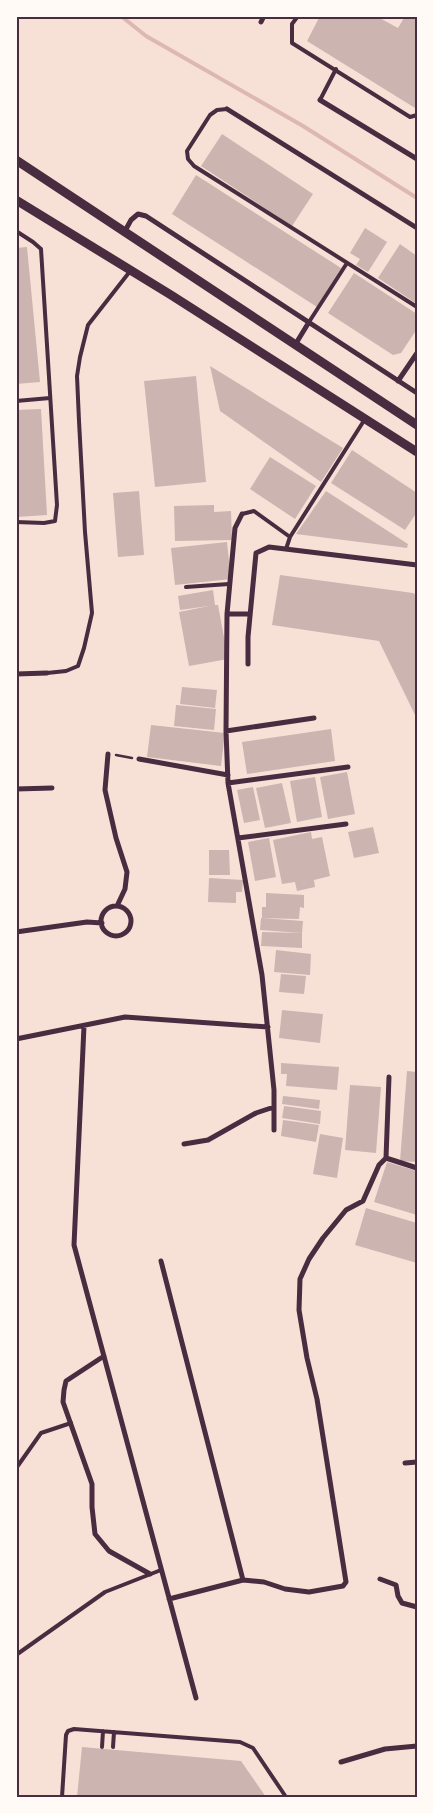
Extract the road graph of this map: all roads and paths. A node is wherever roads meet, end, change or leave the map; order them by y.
1 (298, 16) edge
2 (336, 69) junction
3 (320, 100) joint
4 (227, 110) joint
5 (417, 116) edge
6 (417, 159) edge
7 (16, 160) edge
8 (16, 200) edge
9 (417, 228) edge
10 (124, 231) junction
11 (16, 232) edge
12 (347, 263) junction
13 (131, 270) junction
14 (417, 307) edge
15 (309, 322) junction
16 (294, 345) junction
17 (417, 353) edge
18 (398, 381) junction
19 (417, 393) edge
20 (50, 398) junction
21 (16, 401) edge
22 (365, 419) junction
23 (417, 426) edge
24 (417, 452) edge
25 (242, 514) joint
26 (16, 522) edge
27 (290, 537) junction
28 (286, 549) junction
29 (417, 565) edge
30 (229, 584) junction
31 (186, 587) dead end
32 (227, 614) junction
33 (250, 614) junction
34 (248, 664) dead end
35 (47, 673) joint
36 (16, 674) edge
37 (314, 718) dead end
38 (226, 731) junction
39 (108, 754) joint
40 (139, 759) joint
41 (348, 767) dead end
42 (228, 775) junction
43 (228, 783) junction
44 (52, 788) dead end
45 (16, 790) edge
46 (346, 824) dead end
47 (238, 838) junction
48 (117, 906) junction
49 (102, 923) junction
50 (16, 932) edge
51 (84, 1026) junction
52 (268, 1027) junction
53 (16, 1039) edge
54 (388, 1077) dead end
55 (274, 1107) junction
56 (274, 1130) dead end
57 (184, 1144) dead end
58 (386, 1158) junction
59 (417, 1168) edge
60 (161, 1261) dead end
61 (104, 1356) junction
62 (71, 1423) junction
63 (417, 1462) edge
64 (405, 1464) dead end
65 (18, 1467) dead end
66 (161, 1570) junction
67 (150, 1574) junction
68 (380, 1579) dead end
69 (244, 1580) junction
70 (169, 1599) junction
71 (417, 1607) edge
72 (16, 1655) edge
73 (196, 1698) dead end
74 (103, 1731) junction
75 (114, 1732) junction
76 (417, 1746) edge
77 (102, 1747) dead end
78 (113, 1747) dead end
79 (341, 1762) dead end
80 (62, 1797) edge
81 (286, 1797) edge

1 - 2 lane
2 - 3 lane
2 - 5 lane
3 - 6 street
4 - 9 street
4 - 12 lane
7 - 10 street
8 - 13 street
10 - 15 street
10 - 16 street
11 - 20 lane
12 - 14 lane
12 - 15 lane
13 - 22 street
13 - 35 lane
15 - 16 street
15 - 18 street
16 - 23 street
17 - 18 street
18 - 19 street
20 - 21 lane
20 - 26 lane
22 - 24 street
22 - 27 lane
25 - 27 lane
25 - 30 street
27 - 28 lane
28 - 29 street
28 - 33 street
30 - 31 lane
30 - 32 street
32 - 33 street
32 - 38 street
33 - 34 street
35 - 36 street
37 - 38 street
38 - 42 street
39 - 40 path
39 - 48 street
40 - 42 street
41 - 43 street
42 - 43 street
43 - 47 street
44 - 45 street
46 - 47 street
47 - 52 street
48 - 49 street
48 - 49 street
49 - 50 street
51 - 52 street
51 - 53 street
51 - 61 street
52 - 55 street
54 - 58 street
55 - 56 street
55 - 57 street
58 - 59 street
58 - 69 street
60 - 69 street
61 - 62 street
61 - 66 street
62 - 65 lane
62 - 67 street
63 - 64 street
66 - 67 lane
66 - 70 street
67 - 72 lane
68 - 71 street
69 - 70 street
70 - 73 street
74 - 75 lane
74 - 77 lane
74 - 80 lane
75 - 78 lane
75 - 81 lane
76 - 79 street

